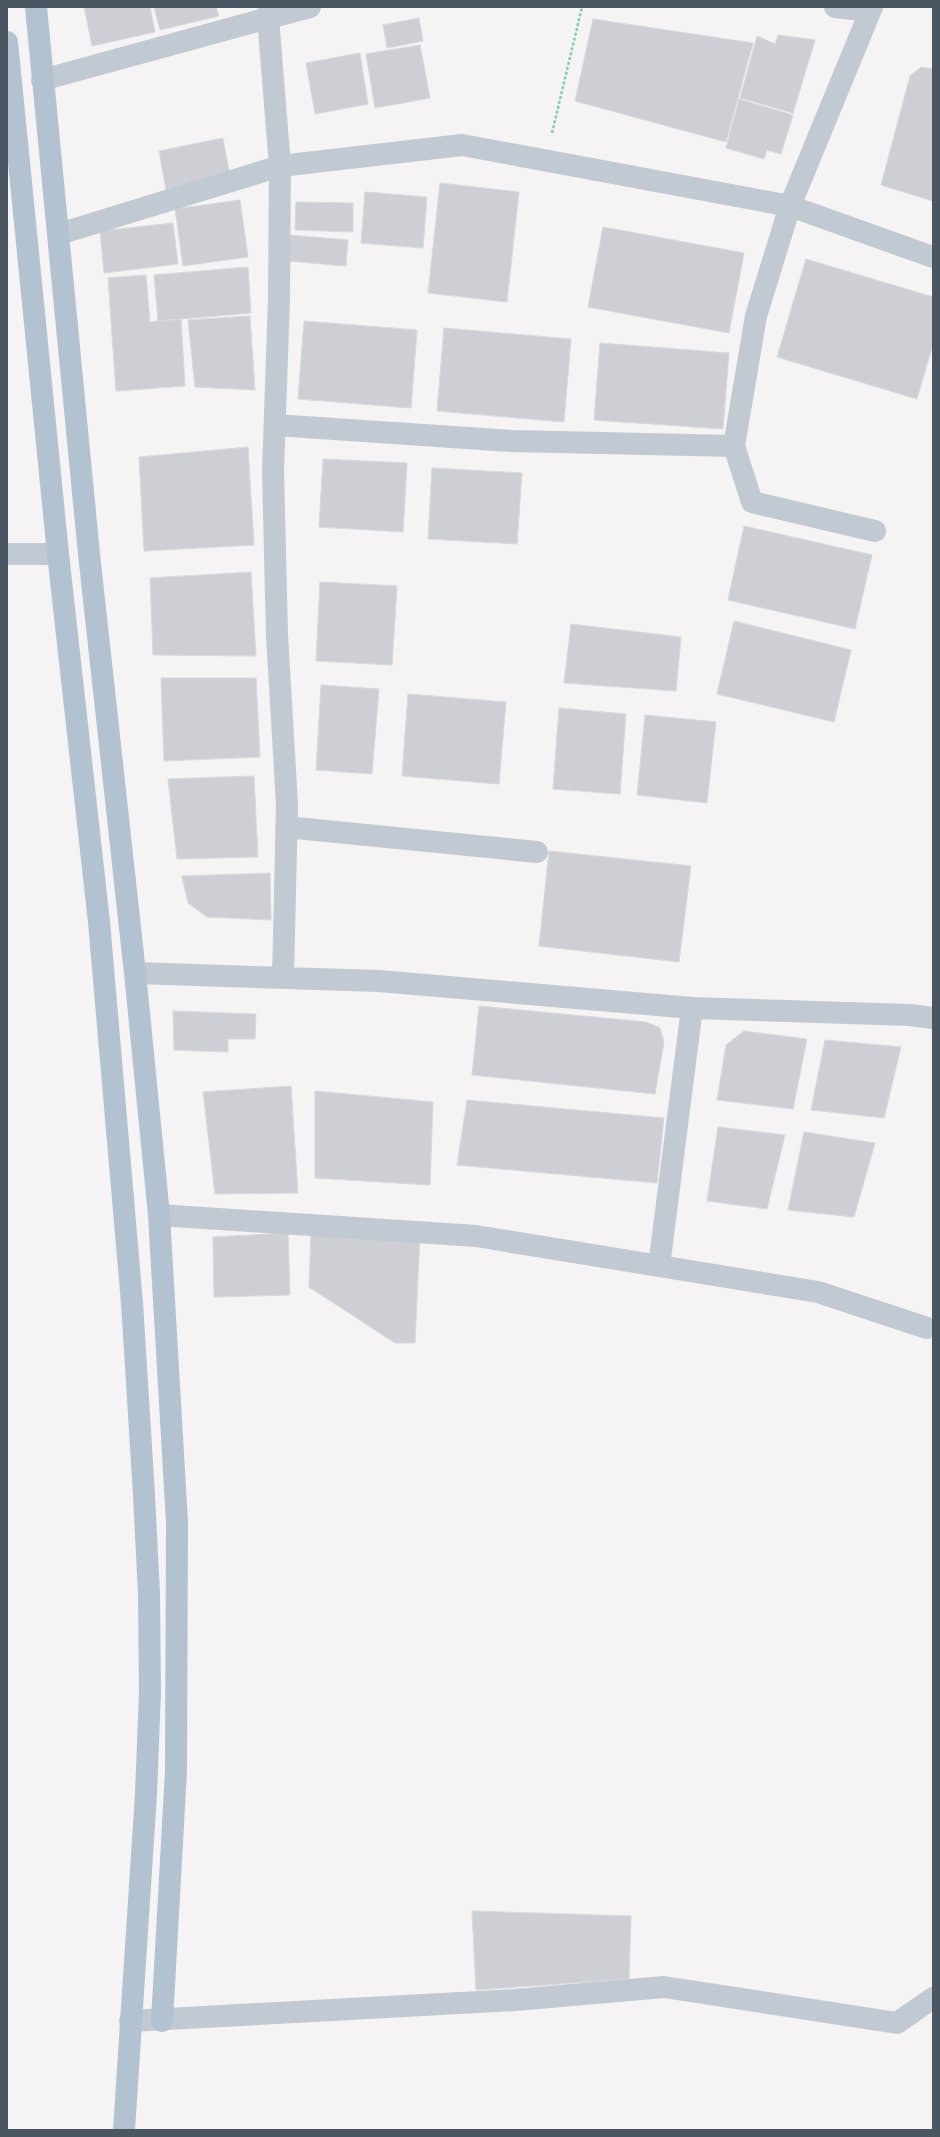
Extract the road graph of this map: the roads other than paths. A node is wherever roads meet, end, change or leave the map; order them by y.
1 (36, 7) edge
2 (310, 7) edge
3 (835, 7) edge
4 (871, 9) edge
5 (268, 12) edge
6 (7, 42) edge
7 (42, 80) junction
8 (280, 166) junction
9 (790, 206) junction
10 (59, 234) junction
11 (933, 257) edge
12 (275, 425) junction
13 (734, 446) junction
14 (875, 531) dead end
15 (7, 554) edge
16 (58, 554) junction
17 (286, 826) junction
18 (537, 852) dead end
19 (135, 973) junction
20 (283, 978) junction
21 (692, 1008) junction
22 (933, 1018) edge
23 (159, 1215) junction
24 (659, 1266) junction
25 (927, 1328) dead end
26 (933, 1998) edge
27 (130, 2021) junction
28 (162, 2021) junction
29 (124, 2130) edge

1 - 7 main road
2 - 5 street
3 - 4 street
4 - 9 street
5 - 7 street
5 - 8 street
6 - 16 main road
7 - 10 main road
8 - 9 street
8 - 10 street
8 - 12 street
9 - 11 street
9 - 13 street
10 - 19 main road
12 - 13 street
12 - 17 street
13 - 14 street
15 - 16 street
16 - 27 main road
17 - 18 street
17 - 20 street
19 - 20 street
19 - 23 main road
20 - 21 street
21 - 22 street
21 - 24 street
23 - 24 street
23 - 28 main road
24 - 25 street
26 - 28 street
27 - 28 street
27 - 29 main road

